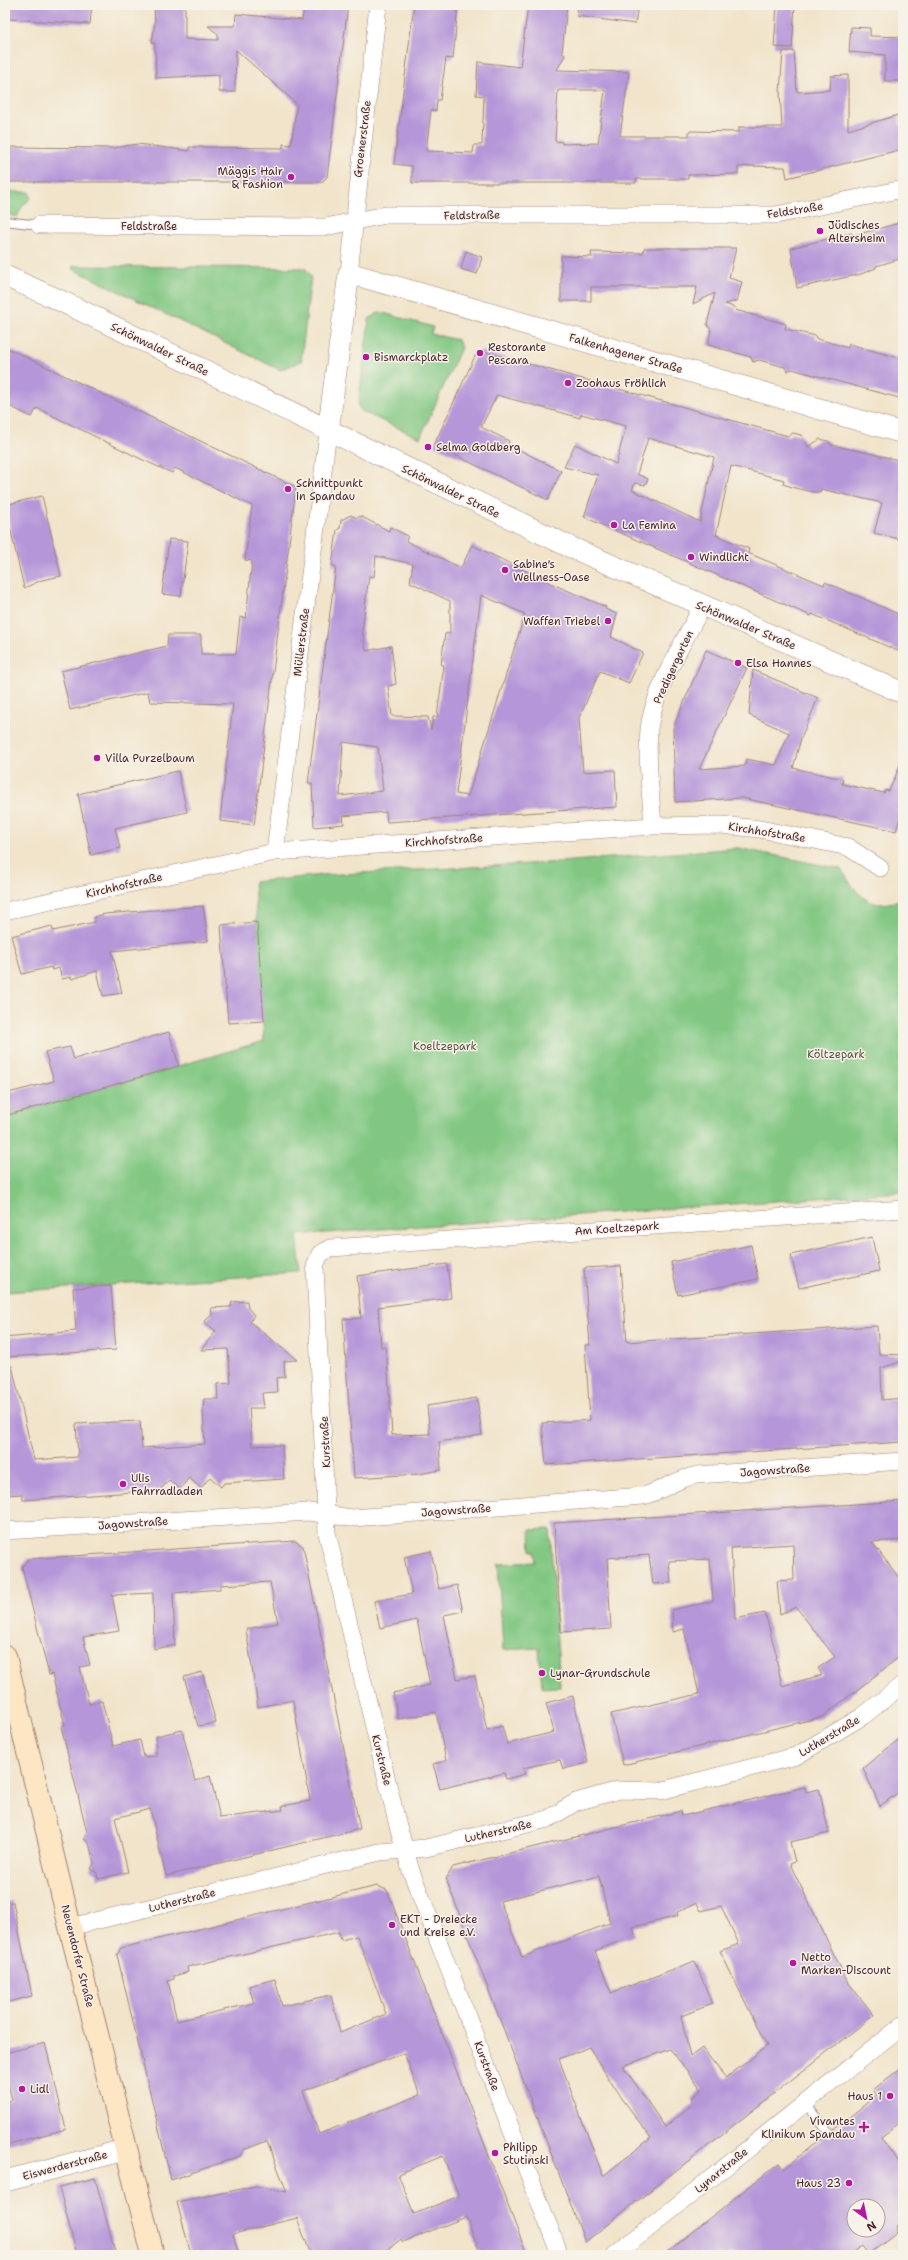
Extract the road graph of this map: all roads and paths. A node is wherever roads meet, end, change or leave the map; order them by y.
1 (378, 5) edge
2 (903, 189) edge
3 (5, 221) edge
4 (353, 222) junction
5 (39, 225) joint
6 (349, 273) junction
7 (5, 276) edge
8 (328, 432) junction
9 (903, 433) edge
10 (702, 606) junction
11 (903, 693) edge
12 (653, 826) junction
13 (275, 852) junction
14 (880, 868) dead end
15 (5, 911) edge
16 (903, 1209) edge
17 (331, 1248) joint
18 (903, 1461) edge
19 (327, 1514) junction
20 (5, 1531) edge
21 (5, 1658) edge
22 (903, 1684) edge
23 (405, 1850) junction
24 (70, 1927) junction
25 (903, 2025) edge
26 (805, 2103) junction
27 (829, 2133) dead end
28 (125, 2150) junction
29 (5, 2181) edge
30 (153, 2255) edge
31 (560, 2255) edge
32 (615, 2255) edge

1 - 4 street, Groenerstraße
2 - 4 street, Feldstraße
3 - 5 lane
4 - 5 street, Feldstraße
4 - 6 street, Groenerstraße
6 - 8 street
6 - 9 street, Falkenhagener Straße
7 - 8 street, Schönwalder Straße
8 - 10 street, Schönwalder Straße
8 - 13 street, Müllerstraße
10 - 11 street, Schönwalder Straße
10 - 12 street, Predigergarten
12 - 13 street, Kirchhofstraße
12 - 14 street, Kirchhofstraße
13 - 15 street, Kirchhofstraße
16 - 17 street, Am Koeltzepark
17 - 19 street, Kurstraße
18 - 19 street, Jagowstraße
19 - 20 street, Jagowstraße
19 - 23 street, Kurstraße
21 - 24 main road, Neuendorfer Straße
22 - 23 street, Lutherstraße
23 - 24 street, Lutherstraße
23 - 31 street, Kurstraße
24 - 28 main road, Neuendorfer Straße
25 - 26 street, Lynarstraße
26 - 27 lane
26 - 32 street, Lynarstraße
28 - 29 street, Eiswerderstraße
28 - 30 main road, Neuendorfer Straße

